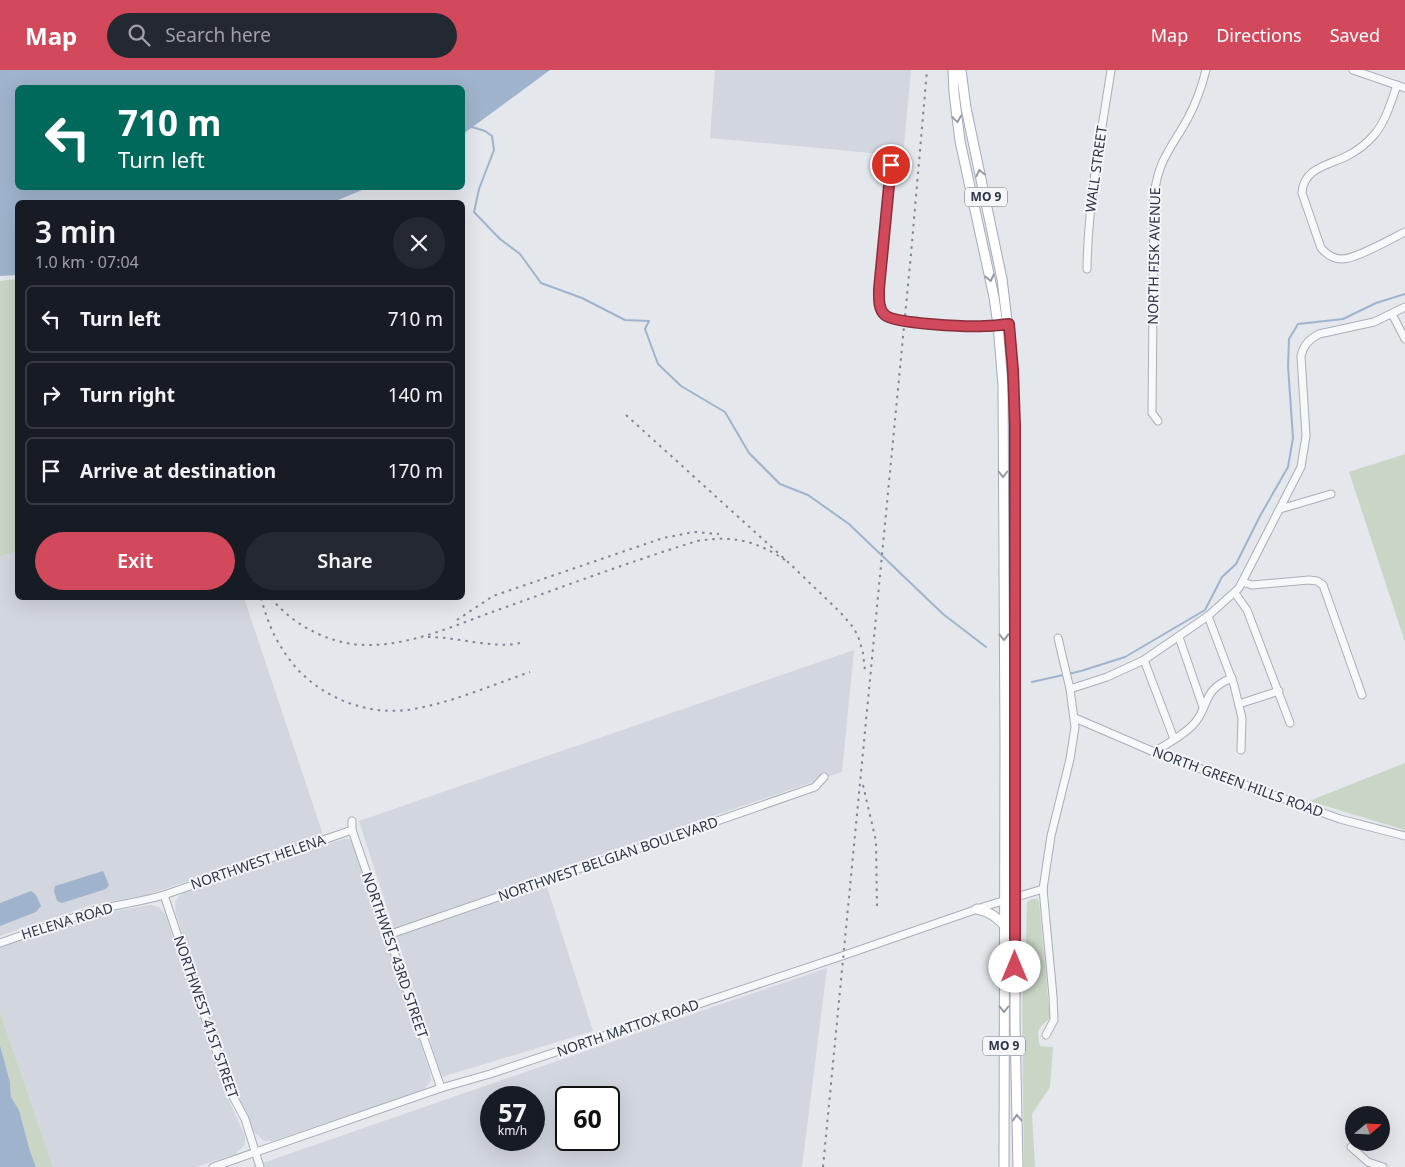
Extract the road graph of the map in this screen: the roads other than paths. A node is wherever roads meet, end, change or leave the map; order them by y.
1 (953, 70) edge
2 (961, 70) edge
3 (1111, 70) edge
4 (1206, 70) edge
5 (1353, 70) edge
6 (1397, 85) junction
7 (1405, 88) edge
8 (892, 155) dead end
9 (1405, 232) edge
10 (1087, 269) dead end
11 (1405, 307) edge
12 (1392, 314) junction
13 (1009, 324) junction
14 (998, 325) junction
15 (1405, 339) edge
16 (1158, 421) dead end
17 (1331, 494) dead end
18 (1280, 509) junction
19 (1242, 582) junction
20 (1003, 593) junction
21 (1016, 593) junction
22 (1235, 593) junction
23 (1208, 616) junction
24 (1179, 637) junction
25 (1058, 638) dead end
26 (1144, 660) junction
27 (1232, 678) junction
28 (1069, 685) junction
29 (1279, 691) junction
30 (1362, 695) dead end
31 (1239, 704) junction
32 (1203, 707) junction
33 (1075, 718) junction
34 (1290, 724) dead end
35 (1174, 739) junction
36 (1241, 750) dead end
37 (1154, 752) junction
38 (824, 776) dead end
39 (352, 820) dead end
40 (352, 830) junction
41 (1405, 836) edge
42 (1043, 889) junction
43 (164, 895) junction
44 (1015, 897) junction
45 (1004, 900) junction
46 (977, 909) junction
47 (1004, 925) junction
48 (388, 935) junction
49 (0, 943) edge
50 (1046, 1035) dead end
51 (441, 1088) junction
52 (1354, 1151) edge
53 (255, 1152) junction
54 (212, 1167) edge
55 (260, 1167) edge
56 (1004, 1167) edge
57 (1018, 1167) edge
58 (1383, 1167) edge

1 -> 14 main road, MO 9
13 -> 2 main road, MO 9
3 - 10 street, WALL STREET
4 - 16 street, NORTH FISK AVENUE
5 - 6 street
6 - 7 street
6 - 9 street
8 - 14 street
11 - 12 street
12 - 15 street
12 - 18 street
13 - 14 street
13 - 21 main road, MO 9
14 -> 20 main road, MO 9
17 - 18 street
18 - 19 street
19 - 22 street
19 - 30 street
20 - 21 main road
20 -> 45 main road, MO 9
21 - 44 main road, MO 9
22 - 23 street
22 - 29 street
23 - 24 street
23 - 27 street
24 - 26 street
24 - 32 street
25 - 28 street
26 - 28 street
26 - 35 street
27 - 31 street
27 - 32 street
28 - 33 street
29 - 31 street
29 - 34 street
31 - 36 street
32 - 35 street
33 - 37 street, NORTH GREEN HILLS ROAD
33 - 42 street
35 - 37 street
37 - 41 street, NORTH GREEN HILLS ROAD
38 - 48 street, NORTHWEST BELGIAN BOULEVARD
39 - 40 street, NORTHWEST 43RD STREET
40 - 43 street, NORTHWEST HELENA
40 - 48 street, NORTHWEST 43RD STREET
42 - 44 street, NORTH MATTOX ROAD
42 - 50 street
43 - 49 street, HELENA ROAD
43 - 53 street, NORTHWEST 41ST STREET
44 - 45 street, NORTH MATTOX ROAD
57 -> 44 main road, MO 9
45 - 46 street, NORTH MATTOX ROAD
45 - 47 main road, MO 9
46 - 47 main road
46 - 51 street, NORTH MATTOX ROAD
47 -> 56 main road, MO 9
48 - 51 street, NORTHWEST 43RD STREET
51 - 53 street, NORTH MATTOX ROAD
52 - 58 street
53 - 54 street, NORTH MATTOX ROAD
53 - 55 street, NORTHWEST 41ST STREET

